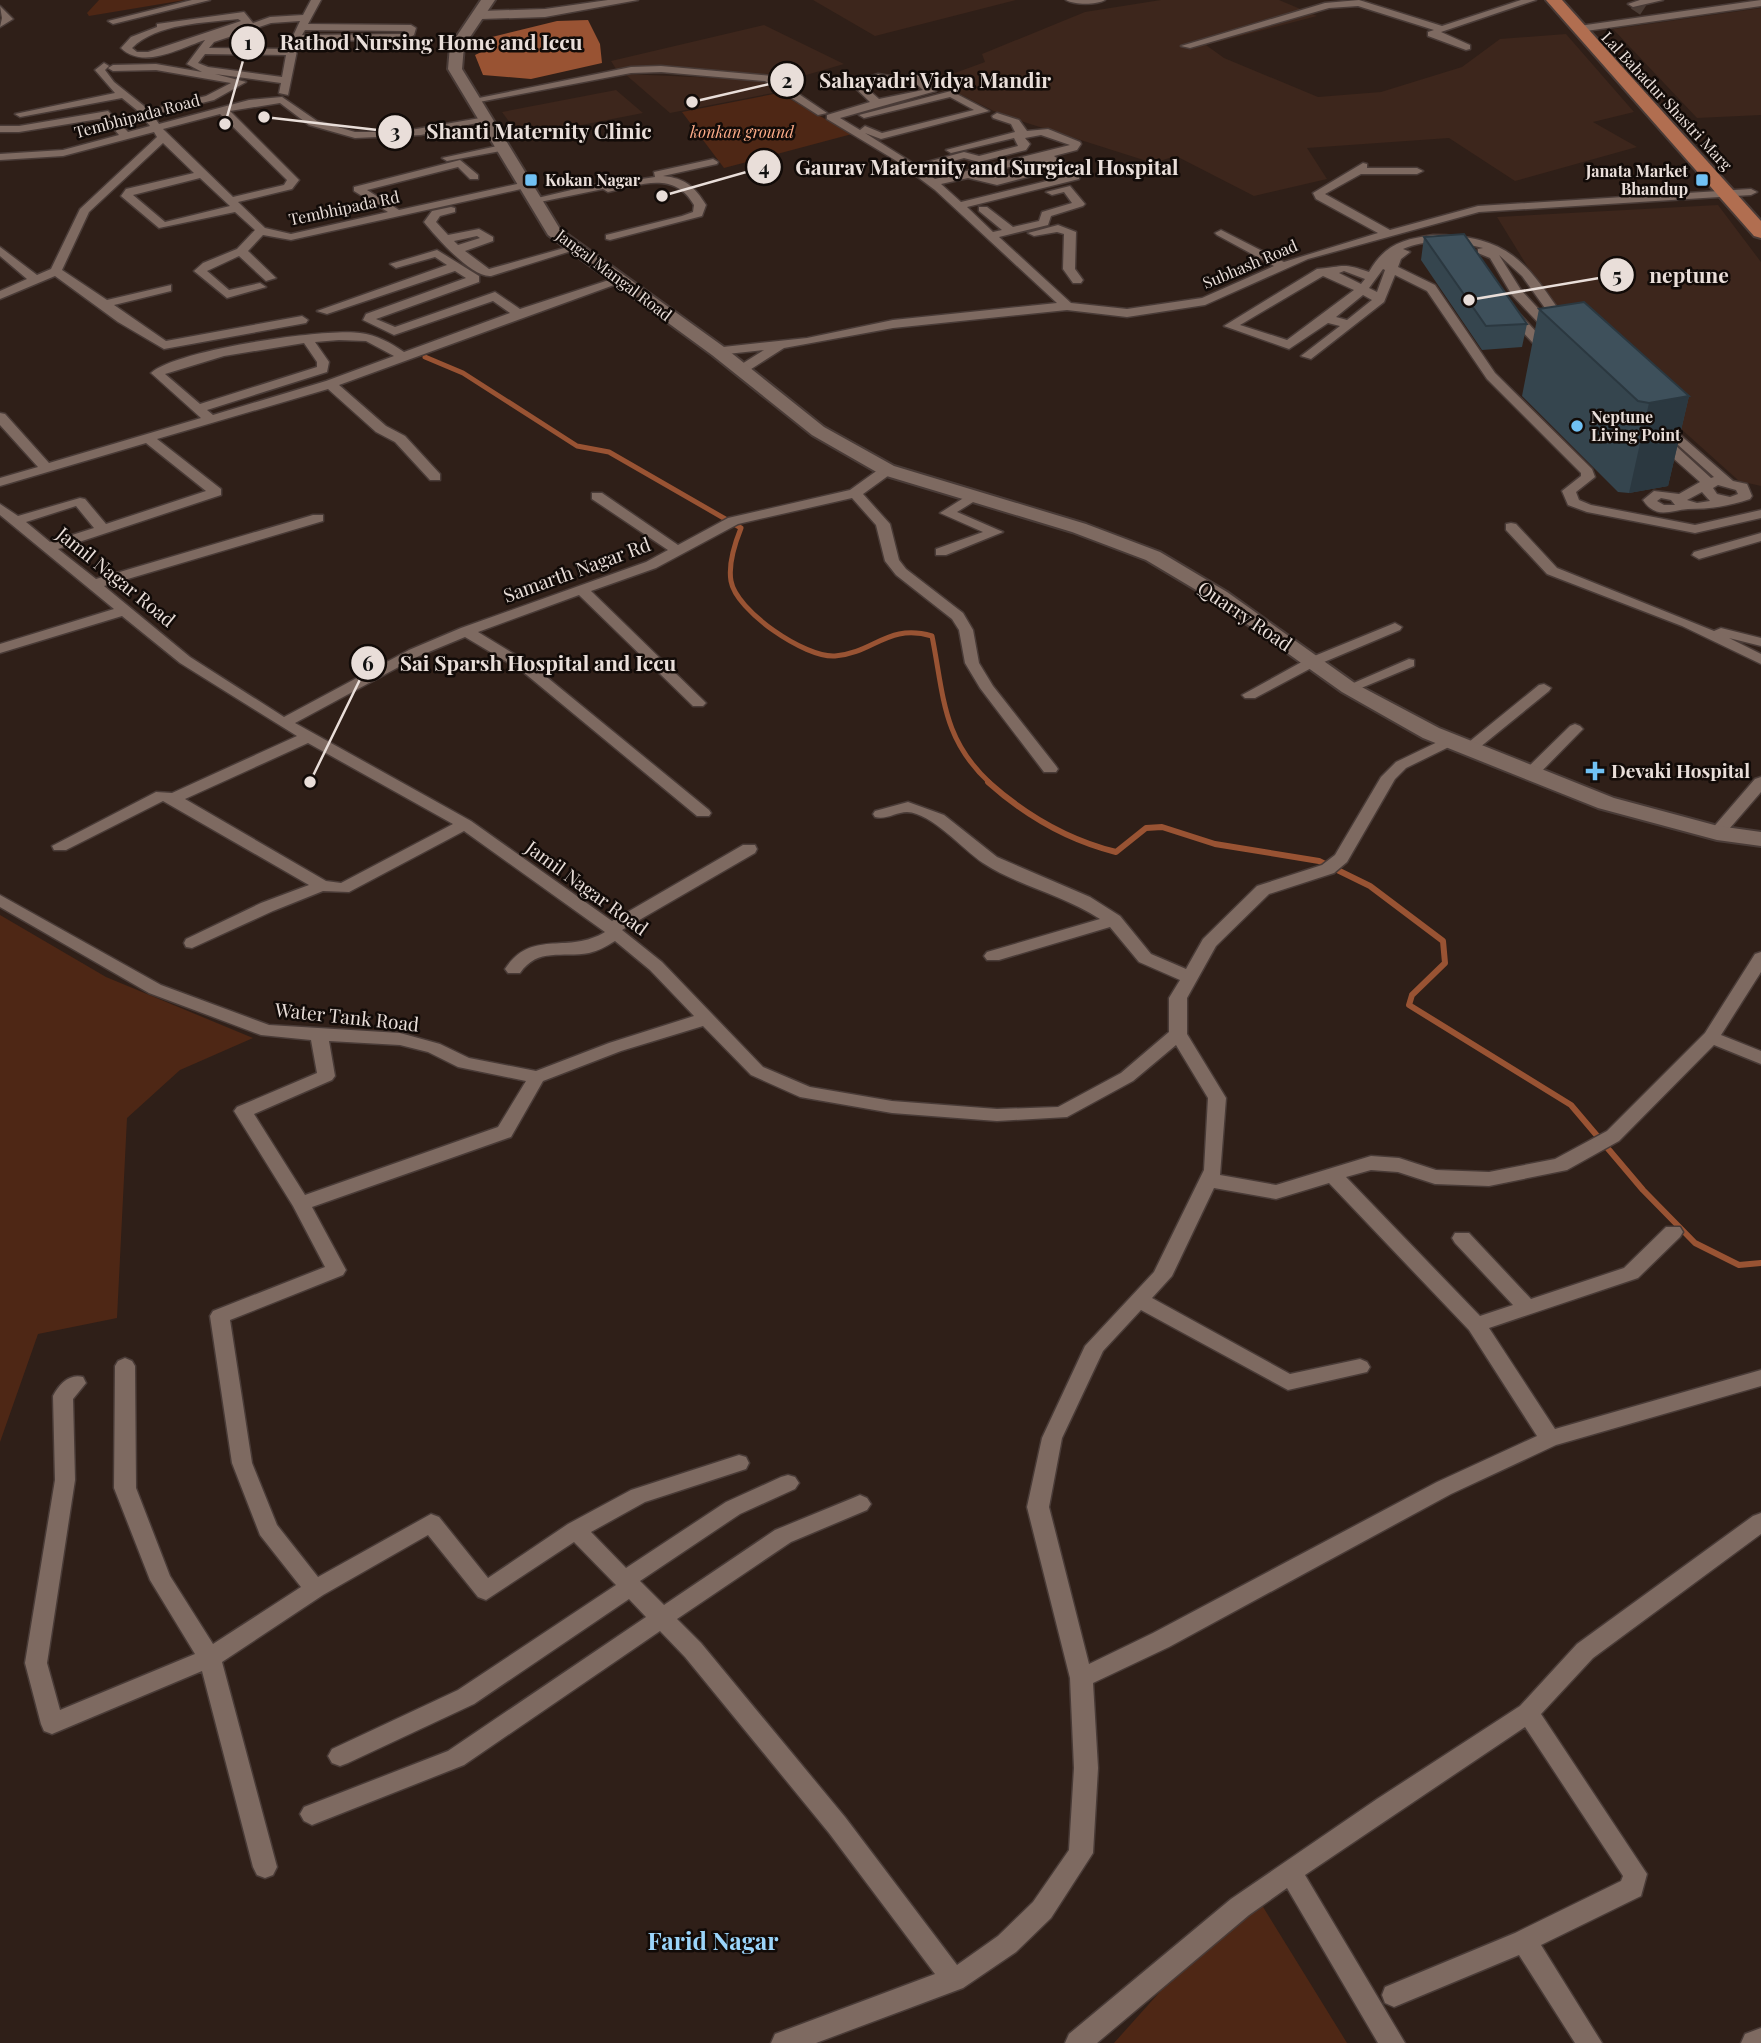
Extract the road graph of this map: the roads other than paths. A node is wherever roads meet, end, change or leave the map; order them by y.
1 (6, 0) edge
2 (205, 0) edge
3 (488, 0) edge
4 (632, 0) edge
5 (1071, 0) edge
6 (1100, 0) edge
7 (1495, 0) edge
8 (1531, 0) edge
9 (1554, 0) edge
10 (1573, 0) edge
11 (1658, 0) edge
12 (1632, 3) tunnel mouth
13 (1761, 3) edge
14 (1480, 5) dead end
15 (1358, 8) dead end
16 (0, 9) edge
17 (14, 9) dead end
18 (312, 9) edge
19 (242, 16) junction
20 (477, 19) junction
21 (113, 21) dead end
22 (0, 24) edge
23 (172, 25) junction
24 (1598, 26) junction
25 (153, 27) dead end
26 (1442, 29) junction
27 (1579, 29) junction
28 (1432, 34) junction
29 (296, 38) junction
30 (1186, 46) dead end
31 (1466, 47) dead end
32 (201, 51) junction
33 (292, 52) junction
34 (107, 66) junction
35 (186, 71) junction
36 (286, 81) junction
37 (120, 95) junction
38 (132, 99) junction
39 (202, 100) junction
40 (282, 100) junction
41 (474, 100) junction
42 (877, 103) junction
43 (222, 110) junction
44 (822, 113) dead end
45 (20, 114) dead end
46 (146, 114) junction
47 (997, 116) dead end
48 (849, 118) junction
49 (486, 120) junction
50 (837, 121) junction
51 (972, 124) dead end
52 (155, 127) junction
53 (0, 129) edge
54 (984, 132) dead end
55 (919, 133) dead end
56 (935, 134) dead end
57 (126, 136) junction
58 (163, 137) junction
59 (995, 139) junction
60 (1705, 143) dead end
61 (877, 145) junction
62 (502, 148) junction
63 (0, 157) edge
64 (445, 159) dead end
65 (713, 162) dead end
66 (909, 165) junction
67 (928, 165) junction
68 (1418, 171) dead end
69 (1733, 172) dead end
70 (202, 174) junction
71 (474, 177) dead end
72 (949, 179) junction
73 (937, 186) junction
74 (603, 189) junction
75 (530, 192) junction
76 (1728, 194) junction
77 (1756, 198) edge
78 (233, 204) junction
79 (984, 209) junction
80 (963, 210) junction
81 (397, 214) junction
82 (261, 230) junction
83 (1011, 231) junction
84 (1761, 232) edge
85 (1221, 233) dead end
86 (1387, 233) junction
87 (610, 237) dead end
88 (994, 238) junction
89 (444, 239) junction
90 (456, 250) junction
91 (578, 250) junction
92 (242, 251) junction
93 (2, 253) edge
94 (396, 264) dead end
95 (457, 266) junction
96 (1386, 266) junction
97 (1285, 267) junction
98 (1519, 267) junction
99 (1501, 269) junction
100 (1057, 270) junction
101 (55, 271) junction
102 (1329, 273) junction
103 (1033, 274) junction
104 (271, 278) dead end
105 (1373, 278) junction
106 (1077, 280) dead end
107 (37, 281) junction
108 (619, 281) junction
109 (260, 287) dead end
110 (167, 288) dead end
111 (1362, 290) junction
112 (1516, 292) junction
113 (0, 295) edge
114 (1380, 299) junction
115 (105, 304) junction
116 (1067, 306) junction
117 (534, 308) junction
118 (323, 311) dead end
119 (519, 314) junction
120 (1326, 318) junction
121 (302, 320) dead end
122 (1349, 326) junction
123 (1565, 336) junction
124 (1535, 338) junction
125 (308, 340) junction
126 (780, 345) junction
127 (718, 351) junction
128 (1307, 356) dead end
129 (405, 358) junction
130 (1562, 366) edge
131 (741, 370) junction
132 (330, 384) junction
133 (198, 410) junction
134 (0, 417) edge
135 (212, 421) junction
136 (0, 428) edge
137 (150, 440) junction
138 (42, 470) junction
139 (887, 470) junction
140 (435, 477) dead end
141 (1726, 481) junction
142 (1, 482) edge
143 (1709, 483) junction
144 (1761, 491) edge
145 (855, 493) junction
146 (597, 496) dead end
147 (973, 496) junction
148 (1739, 497) junction
149 (1680, 502) junction
150 (1761, 503) edge
151 (1646, 505) dead end
152 (1758, 515) edge
153 (6, 516) edge
154 (318, 518) dead end
155 (100, 526) junction
156 (1511, 527) dead end
157 (76, 530) dead end
158 (1761, 537) edge
159 (46, 548) junction
160 (678, 551) junction
161 (941, 552) dead end
162 (1699, 555) dead end
163 (92, 585) junction
164 (582, 590) junction
165 (122, 611) junction
166 (1687, 624) junction
167 (1395, 627) dead end
168 (466, 631) junction
169 (1761, 642) edge
170 (0, 649) edge
171 (1761, 660) edge
172 (1312, 662) junction
173 (1409, 663) dead end
174 (1349, 688) junction
175 (1544, 688) dead end
176 (1250, 695) dead end
177 (698, 703) dead end
178 (284, 723) junction
179 (1576, 729) dead end
180 (310, 736) junction
181 (1459, 745) junction
182 (1050, 769) dead end
183 (1530, 774) junction
184 (1761, 782) edge
185 (173, 799) junction
186 (704, 813) dead end
187 (881, 814) dead end
188 (465, 824) junction
189 (1717, 833) junction
190 (1761, 839) edge
191 (60, 846) dead end
192 (749, 849) dead end
193 (322, 886) junction
194 (0, 900) edge
195 (1114, 920) junction
196 (614, 931) junction
197 (192, 943) dead end
198 (993, 956) dead end
199 (1761, 958) edge
200 (514, 969) dead end
201 (1188, 977) junction
202 (705, 1019) junction
203 (1178, 1034) junction
204 (319, 1036) junction
205 (1711, 1037) junction
206 (1761, 1058) edge
207 (537, 1077) junction
208 (1332, 1174) junction
209 (1209, 1180) junction
210 (301, 1204) junction
211 (1674, 1232) dead end
212 (1462, 1238) dead end
213 (1139, 1300) junction
214 (1527, 1308) junction
215 (1475, 1325) junction
216 (125, 1366) dead end
217 (1360, 1367) dead end
218 (1761, 1378) edge
219 (76, 1382) dead end
220 (1550, 1439) junction
221 (739, 1463) dead end
222 (788, 1483) dead end
223 (860, 1504) dead end
224 (1761, 1522) edge
225 (576, 1530) junction
226 (628, 1583) junction
227 (315, 1589) junction
228 (660, 1617) junction
229 (210, 1658) junction
230 (1081, 1678) junction
231 (1528, 1713) junction
232 (340, 1756) dead end
233 (312, 1814) dead end
234 (265, 1867) dead end
235 (1290, 1872) junction
236 (1524, 1941) junction
237 (954, 1980) junction
238 (1394, 1995) dead end
239 (1761, 2039) edge
240 (784, 2043) edge
241 (1077, 2043) edge
242 (1392, 2043) edge
243 (1589, 2043) edge
244 (1754, 2043) edge

1 - 17 street
2 - 21 street
3 - 20 main road, Jangal Mangal Road
4 - 20 street
5 - 6 street
7 - 14 street
8 - 26 street
9 - 27 main road, Lal Bahadur Shastri Marg
10 - 24 main road, Lal Bahadur Shastri Marg
11 - 12 street
13 - 24 street
15 - 28 street
16 - 22 street
18 - 19 street
18 - 29 street
18 - 29 street
18 - 32 street
19 - 23 street
19 - 23 street
20 - 41 main road, Jangal Mangal Road
23 - 25 street
24 - 27 street
24 - 60 main road, Lal Bahadur Shastri Marg
26 - 28 street
26 - 30 street
27 - 76 main road, Lal Bahadur Shastri Marg
28 - 31 street
29 - 33 street
32 - 33 street
32 - 36 street
33 - 36 street
34 - 35 street
34 - 37 street
34 - 38 street
35 - 39 street
35 - 39 street
36 - 40 street
37 - 38 street
37 - 45 street
38 - 46 street
39 - 46 street
40 - 43 street, Tembhipada Road
40 - 49 street
41 - 44 street
41 - 49 main road, Jangal Mangal Road
42 - 42 street
42 - 50 street
43 - 52 street, Tembhipada Road
43 - 78 street
46 - 52 street
47 - 59 street
48 - 48 street
48 - 50 street
49 - 62 main road, Jangal Mangal Road
50 - 61 street
51 - 56 street
52 - 57 street, Tembhipada Road
52 - 58 street
53 - 57 street
54 - 59 street
55 - 61 street
57 - 63 street, Tembhipada Road
58 - 70 street
58 - 101 street
59 - 66 street
61 - 66 street
62 - 64 street
62 - 75 main road, Jangal Mangal Road
65 - 74 street
66 - 67 street
66 - 73 street
67 - 72 street
67 - 72 street
68 - 86 street
69 - 77 main road, Lal Bahadur Shastri Marg
70 - 78 street
70 - 78 street
71 - 81 street
72 - 73 street
73 - 80 street
73 - 80 street
74 - 75 street
74 - 87 street
75 - 81 street, Tembhipada Rd
75 - 89 street
75 - 91 main road, Jangal Mangal Road
76 - 77 street, Subhash Road
76 - 84 main road, Lal Bahadur Shastri Marg
76 - 86 street, Subhash Road
78 - 82 street
79 - 80 street
79 - 83 street
79 - 83 street
80 - 88 street
81 - 82 street, Tembhipada Rd
82 - 92 street
83 - 88 street
85 - 97 street
86 - 97 street, Subhash Road
88 - 100 street
88 - 103 street
89 - 90 street
89 - 90 street
90 - 91 street
91 - 108 main road, Jangal Mangal Road
91 - 117 street
92 - 104 street
92 - 109 street
93 - 107 street
94 - 95 street
95 - 118 street
95 - 119 street
96 - 98 street
96 - 99 street
96 - 105 street
96 - 114 street
96 - 152 street
97 - 116 street, Subhash Road
98 - 99 street
98 - 123 street
99 - 112 street
100 - 103 street
100 - 106 street
101 - 107 street
101 - 115 street
102 - 105 street
102 - 111 street
102 - 120 street
103 - 116 street
105 - 111 street
107 - 113 street
108 - 117 street
108 - 127 main road, Jangal Mangal Road
110 - 115 street
111 - 114 street
111 - 120 street
112 - 123 street
112 - 124 street
114 - 122 street
115 - 121 street
116 - 126 street
117 - 119 street
119 - 129 street
120 - 122 street
122 - 128 street
123 - 124 street
124 - 130 street
125 - 129 street
125 - 133 street
125 - 133 street
126 - 127 street
126 - 131 street
127 - 131 main road, Jangal Mangal Road
129 - 132 street
131 - 139 main road, Quarry Road
132 - 135 street
132 - 140 street
133 - 135 street
134 - 138 street
135 - 137 street
136 - 138 street
137 - 138 street
137 - 155 street
138 - 142 street
139 - 145 street, Samarth Nagar Rd
139 - 147 main road, Quarry Road
141 - 143 street
141 - 143 street
141 - 148 street
143 - 148 street
143 - 149 street
144 - 148 street
145 - 160 street, Samarth Nagar Rd
145 - 182 street
146 - 160 street
147 - 161 street
147 - 172 main road, Quarry Road
148 - 149 street
148 - 150 street
148 - 152 street
149 - 151 street
153 - 155 street
153 - 159 street, Jamil Nagar Road
154 - 163 street
155 - 157 street
155 - 159 street
156 - 166 street
158 - 162 street
159 - 163 street, Jamil Nagar Road
160 - 164 street, Samarth Nagar Rd
163 - 165 street, Jamil Nagar Road
164 - 168 street, Samarth Nagar Rd
164 - 177 street
165 - 170 street
165 - 178 street, Jamil Nagar Road
166 - 169 street
166 - 171 street
167 - 172 street
168 - 178 street, Samarth Nagar Rd
168 - 186 street
172 - 174 main road, Quarry Road
172 - 176 street
173 - 174 street
174 - 181 main road, Quarry Road
175 - 181 street
178 - 180 street, Jamil Nagar Road
179 - 183 street
180 - 185 street
180 - 188 street, Jamil Nagar Road
181 - 183 main road, Quarry Road
181 - 201 street
183 - 189 main road, Quarry Road
184 - 189 street
185 - 191 street
185 - 193 street
187 - 195 street
188 - 193 street
188 - 196 street, Jamil Nagar Road
189 - 190 main road, Quarry Road
192 - 196 street
193 - 197 street
194 - 204 street, Water Tank Road
195 - 198 street
195 - 201 street
196 - 200 street
196 - 202 street, Jamil Nagar Road
199 - 205 street
201 - 203 street
202 - 203 street, Jamil Nagar Road
202 - 207 street
203 - 209 street
204 - 207 street, Water Tank Road
204 - 210 street
205 - 206 street
205 - 208 street
207 - 210 street
208 - 209 street
208 - 215 street
209 - 213 street
210 - 227 street
211 - 214 street
212 - 214 street
213 - 217 street
213 - 230 street
214 - 215 street
215 - 220 street
216 - 229 street
218 - 220 street
219 - 229 street
220 - 230 street
221 - 225 street
222 - 226 street
223 - 228 street
224 - 231 street
225 - 226 street
225 - 227 street
226 - 228 street
226 - 232 street
227 - 229 street
228 - 233 street
228 - 237 street
229 - 234 street
230 - 237 street
231 - 235 street
231 - 236 street
235 - 241 street
235 - 242 street
236 - 238 street
236 - 243 street
237 - 240 street
239 - 244 street

